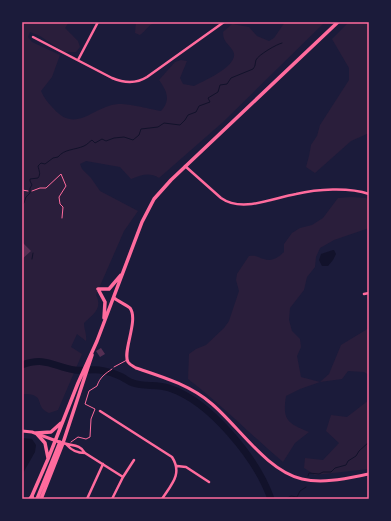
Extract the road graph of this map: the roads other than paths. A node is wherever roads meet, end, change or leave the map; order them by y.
1 (98, 22) edge
2 (224, 22) edge
3 (338, 22) edge
4 (33, 37) dead end
5 (78, 60) junction
6 (185, 166) junction
7 (369, 194) edge
8 (123, 274) junction
9 (369, 293) edge
10 (364, 294) dead end
11 (114, 298) junction
12 (104, 323) junction
13 (97, 341) junction
14 (127, 360) junction
15 (114, 367) road end
16 (100, 411) dead end
17 (63, 421) junction
18 (22, 431) edge
19 (36, 433) junction
20 (61, 443) junction
21 (86, 452) junction
22 (48, 459) junction
23 (134, 460) dead end
24 (103, 464) junction
25 (177, 466) junction
26 (369, 474) edge
27 (123, 477) junction
28 (209, 482) dead end
29 (31, 498) edge
30 (37, 499) edge
31 (41, 499) edge
32 (87, 499) edge
33 (112, 499) edge
34 (162, 499) edge

1 - 5 street
2 - 5 street
3 - 6 main road
4 - 5 street
6 - 7 street
6 - 8 main road
8 - 11 main road
8 - 12 main road
9 - 10 street
11 - 12 main road
11 - 14 street
12 - 13 main road
13 - 17 main road
13 - 20 main road
14 - 15 lane
14 - 26 street
16 - 25 street
17 - 19 main road
17 - 20 main road
18 - 19 street
19 - 20 street
19 - 22 main road
20 - 21 street
20 - 21 street
20 - 22 main road
20 - 30 main road
20 - 31 main road
21 - 24 street
22 - 29 main road
23 - 27 street
24 - 27 street
24 - 32 street
25 - 28 street
25 - 34 street
27 - 33 street

